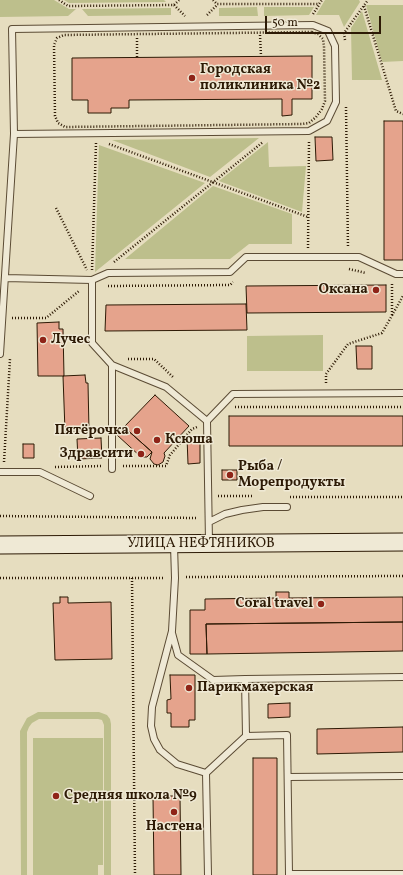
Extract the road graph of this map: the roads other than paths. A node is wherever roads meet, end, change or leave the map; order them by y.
1 (14, 134) junction
2 (403, 274) edge
3 (5, 278) junction
4 (92, 280) junction
5 (0, 354) edge
6 (112, 365) junction
7 (403, 393) edge
8 (207, 422) junction
9 (112, 467) road end
10 (2, 471) edge
11 (90, 496) dead end
12 (200, 496) dead end
13 (208, 496) junction
14 (287, 507) dead end
15 (209, 522) junction
16 (403, 542) edge
17 (174, 544) junction
18 (209, 544) junction
19 (0, 545) edge
20 (172, 631) junction
21 (403, 677) edge
22 (245, 679) junction
23 (246, 736) junction
24 (206, 773) junction
25 (403, 776) edge
26 (288, 777) junction
27 (403, 874) edge
28 (208, 875) edge

1 - 1 lane
1 - 3 lane
2 - 4 lane
3 - 4 lane
3 - 5 lane
4 - 6 lane
6 - 8 lane
6 - 9 lane
7 - 8 lane
8 - 13 lane
10 - 11 lane
12 - 13 lane
13 - 15 lane
14 - 15 lane
15 - 18 lane
16 - 18 main road, УЛИЦА НЕФТЯНИКОВ
17 - 18 main road, УЛИЦА НЕФТЯНИКОВ
17 - 19 main road, УЛИЦА НЕФТЯНИКОВ
17 - 20 lane
20 - 22 lane
20 - 24 lane
21 - 22 lane
22 - 23 lane
23 - 24 lane
23 - 26 lane
24 - 28 lane
25 - 26 lane
26 - 27 lane

